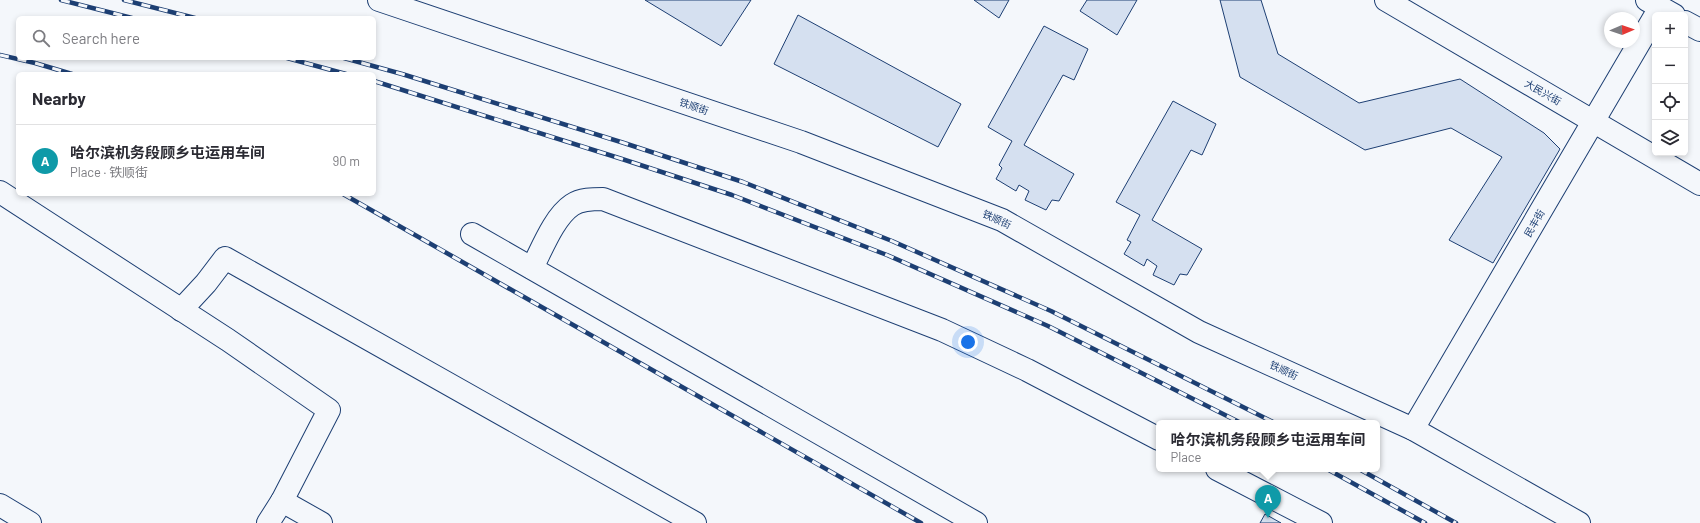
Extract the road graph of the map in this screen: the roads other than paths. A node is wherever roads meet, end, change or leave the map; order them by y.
1 (379, 0) edge
2 (1386, 0) edge
3 (1659, 9) edge
4 (1688, 24) edge
5 (1700, 30) edge
6 (1593, 122) junction
7 (1700, 184) edge
8 (0, 192) edge
9 (472, 234) dead end
10 (532, 268) junction
11 (181, 310) junction
12 (1413, 429) junction
13 (1156, 437) edge
14 (1223, 472) edge
15 (282, 501) junction
16 (0, 505) edge
17 (30, 523) edge
18 (268, 523) edge
19 (321, 523) edge
20 (695, 523) edge
21 (976, 523) edge
22 (1321, 523) edge
23 (1579, 523) edge

1 - 12 main road, 铁顺街
2 - 6 main road, 大民兴街
3 - 6 main road, 民丰街
4 - 5 main road
6 - 7 main road, 大民兴街
6 - 12 main road, 民丰街
8 - 11 main road
9 - 10 main road
10 - 13 main road
10 - 21 main road
11 - 15 main road
11 - 20 main road
12 - 23 main road, 铁顺街
14 - 22 main road
15 - 18 main road
15 - 19 main road
16 - 17 main road

